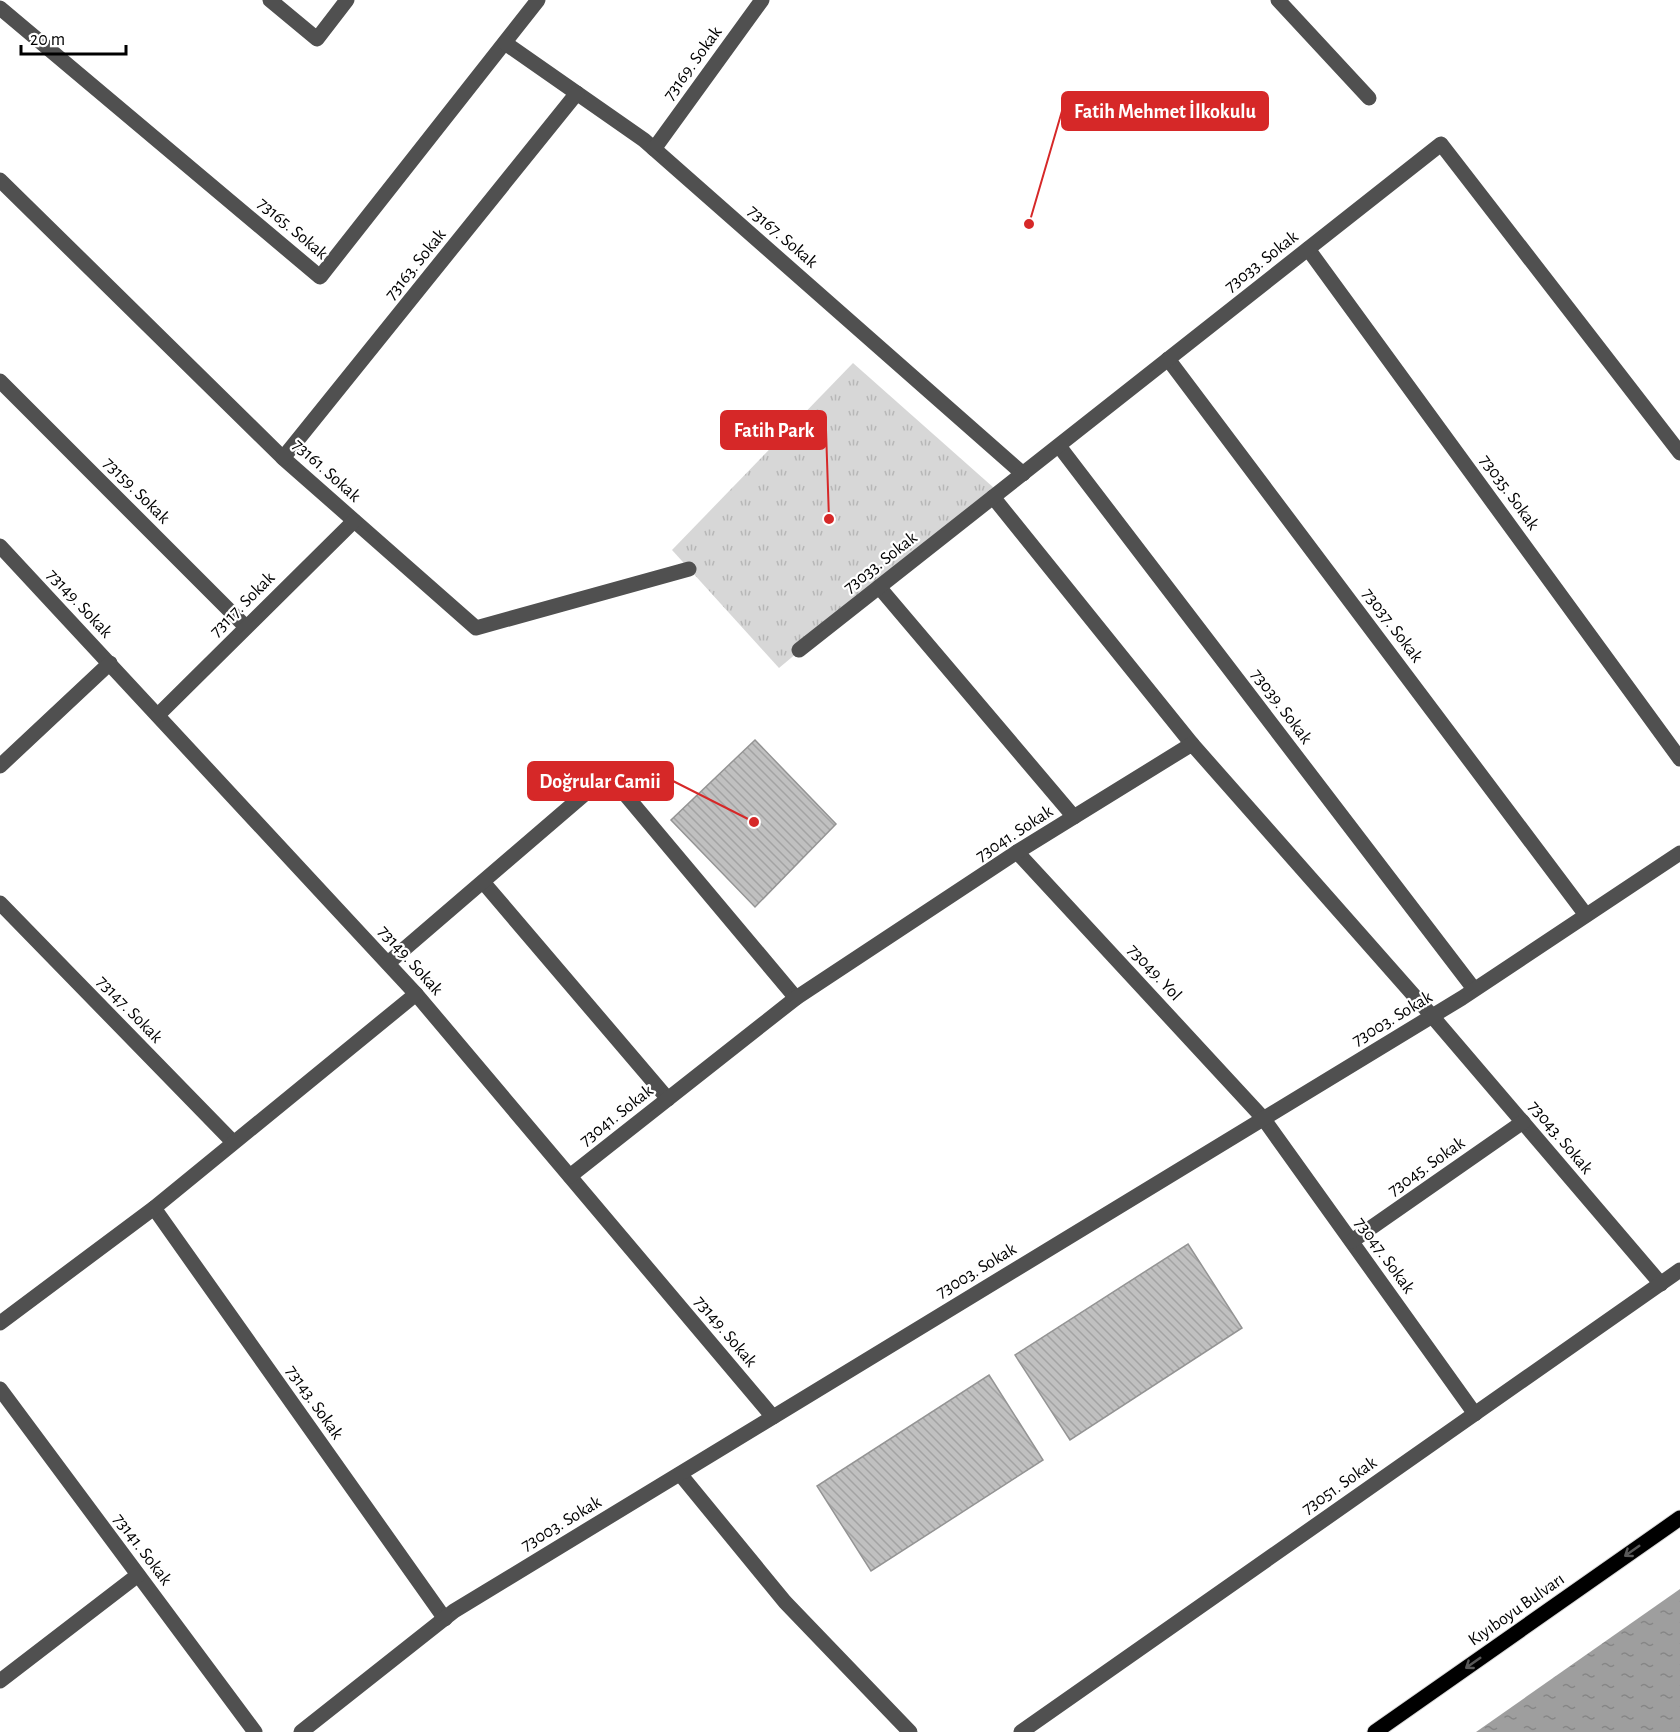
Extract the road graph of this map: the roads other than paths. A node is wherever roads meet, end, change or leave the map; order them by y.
1 (270, 0) edge
2 (346, 0) edge
3 (537, 0) edge
4 (762, 0) edge
5 (1278, 0) edge
6 (0, 8) edge
7 (505, 43) junction
8 (577, 93) junction
9 (1369, 98) dead end
10 (654, 149) junction
11 (0, 180) edge
12 (1308, 249) junction
13 (1168, 359) junction
14 (0, 381) edge
15 (1059, 446) junction
16 (1680, 453) edge
17 (283, 458) junction
18 (1023, 474) junction
19 (993, 496) junction
20 (354, 521) junction
21 (0, 546) edge
22 (688, 569) dead end
23 (879, 587) junction
24 (246, 627) junction
25 (799, 650) dead end
26 (110, 663) junction
27 (158, 715) junction
28 (1192, 744) junction
29 (1680, 759) edge
30 (0, 766) edge
31 (1074, 817) junction
32 (1017, 852) junction
33 (1680, 853) edge
34 (483, 882) junction
35 (0, 903) edge
36 (1586, 915) junction
37 (388, 963) junction
38 (1474, 989) junction
39 (416, 994) junction
40 (796, 998) junction
41 (1432, 1016) junction
42 (668, 1099) junction
43 (1263, 1118) junction
44 (1523, 1122) junction
45 (233, 1142) junction
46 (570, 1176) junction
47 (154, 1208) junction
48 (1352, 1241) junction
49 (1680, 1270) edge
50 (1661, 1284) junction
51 (0, 1323) edge
52 (0, 1389) edge
53 (1475, 1414) junction
54 (773, 1417) junction
55 (680, 1474) junction
56 (1680, 1518) edge
57 (138, 1575) junction
58 (445, 1619) junction
59 (0, 1681) edge
60 (255, 1732) edge
61 (301, 1732) edge
62 (910, 1732) edge
63 (1021, 1732) edge
64 (1375, 1732) edge

1 - 2 street
3 - 7 street, 73165. Sokak
4 - 10 street, 73169. Sokak
5 - 9 street
6 - 7 street, 73165. Sokak
7 - 8 street, 73167. Sokak
8 - 10 street, 73167. Sokak
8 - 17 street, 73163. Sokak
10 - 18 street, 73167. Sokak
11 - 17 street, 73161. Sokak
12 - 13 street, 73033. Sokak
12 - 16 street, 73033. Sokak
12 - 29 street, 73035. Sokak
13 - 15 street, 73033. Sokak
13 - 36 street, 73037. Sokak
14 - 24 street, 73159. Sokak
15 - 18 street, 73033. Sokak
15 - 38 street, 73039. Sokak
17 - 20 street, 73161. Sokak
18 - 19 street, 73033. Sokak
19 - 23 street, 73033. Sokak
19 - 28 street
20 - 22 street, 73161. Sokak
20 - 24 street, 73117. Sokak
21 - 26 street, 73149. Sokak
23 - 25 street, 73033. Sokak
23 - 31 street
24 - 27 street, 73117. Sokak
26 - 27 street, 73149. Sokak
26 - 30 street
27 - 37 street, 73149. Sokak
28 - 31 street, 73041. Sokak
28 - 41 street
31 - 32 street, 73041. Sokak
32 - 40 street, 73041. Sokak
32 - 43 street, 73049. Yol
33 - 36 street, 73003. Sokak
34 - 37 street
34 - 40 street
34 - 42 street
35 - 45 street, 73147. Sokak
36 - 38 street, 73003. Sokak
37 - 39 street, 73149. Sokak
38 - 41 street, 73003. Sokak
39 - 45 street
39 - 46 street, 73149. Sokak
40 - 42 street, 73041. Sokak
41 - 43 street, 73003. Sokak
41 - 44 street, 73043. Sokak
42 - 46 street, 73041. Sokak
43 - 48 street, 73047. Sokak
43 - 54 street, 73003. Sokak
44 - 48 street, 73045. Sokak
44 - 50 street, 73043. Sokak
45 - 47 street
46 - 54 street, 73149. Sokak
47 - 51 street
47 - 58 street, 73143. Sokak
48 - 53 street, 73047. Sokak
49 - 50 street, 73051. Sokak
50 - 53 street, 73051. Sokak
52 - 57 street, 73141. Sokak
53 - 63 street, 73051. Sokak
54 - 55 street, 73003. Sokak
55 - 58 street, 73003. Sokak
55 - 62 street
56 -> 64 main road, Kıyıboyu Bulvarı
57 - 59 street
57 - 60 street, 73141. Sokak
58 - 61 street, 73003. Sokak

